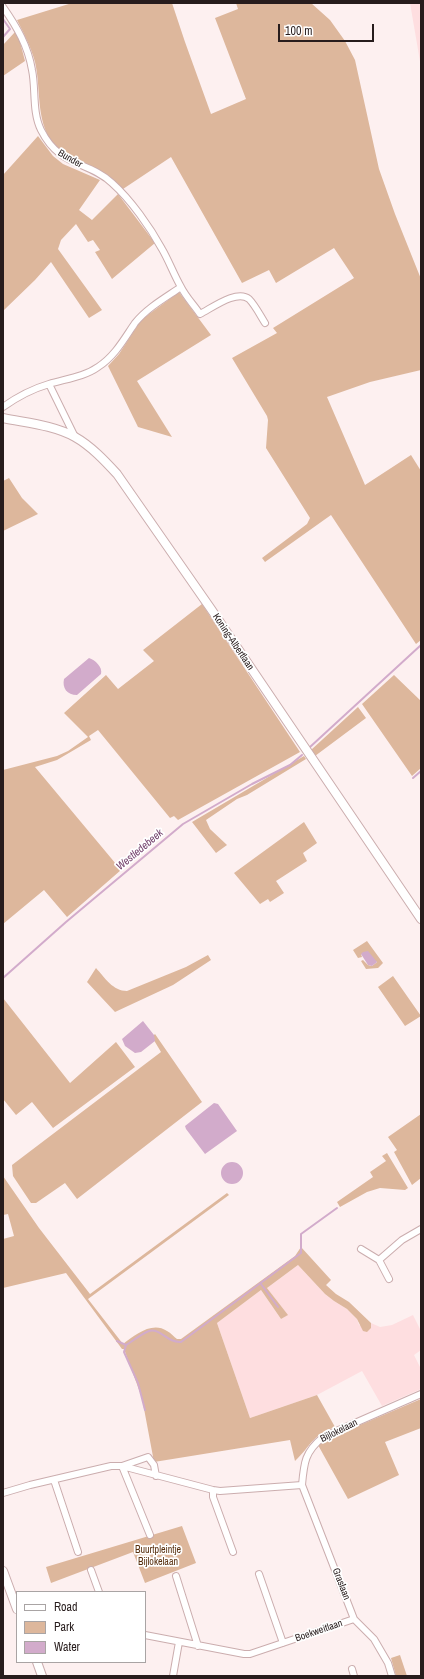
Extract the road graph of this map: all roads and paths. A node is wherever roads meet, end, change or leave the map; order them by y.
1 (3, 7) edge
2 (181, 287) junction
3 (265, 322) dead end
4 (49, 384) junction
5 (3, 407) edge
6 (3, 418) edge
7 (75, 437) junction
8 (421, 919) edge
9 (421, 1229) edge
10 (360, 1249) dead end
11 (379, 1260) junction
12 (389, 1279) dead end
13 (421, 1394) edge
14 (122, 1466) junction
15 (156, 1476) junction
16 (54, 1480) junction
17 (302, 1485) junction
18 (213, 1490) junction
19 (3, 1493) edge
20 (150, 1535) dead end
21 (78, 1552) dead end
22 (233, 1552) dead end
23 (91, 1570) dead end
24 (3, 1571) edge
25 (259, 1574) dead end
26 (176, 1576) dead end
27 (99, 1591) edge
28 (16, 1606) edge
29 (354, 1619) junction
30 (146, 1635) edge
31 (179, 1642) junction
32 (283, 1643) junction
33 (198, 1646) junction
34 (37, 1663) edge
35 (42, 1676) edge
36 (173, 1676) edge
37 (392, 1676) edge

1 - 2 street, Bunder
2 - 3 street, Bunder
2 - 4 street
4 - 5 street
4 - 7 street
6 - 7 street, Koning-Albertlaan
7 - 8 street, Koning-Albertlaan
9 - 11 street
10 - 11 street
11 - 12 street
13 - 17 street, Bijlokelaan
14 - 15 street
14 - 15 street
14 - 16 street
14 - 20 street
15 - 18 street
16 - 19 street
16 - 21 street
17 - 18 street
17 - 29 street, Graslaan
18 - 22 street
23 - 27 street
24 - 28 street
25 - 32 street, Boekweitlaan
26 - 33 street
29 - 32 street, Boekweitlaan
29 - 37 street, Graslaan
30 - 31 street, Boekweitlaan
31 - 33 street, Boekweitlaan
31 - 36 street
32 - 33 street, Boekweitlaan
34 - 35 street

